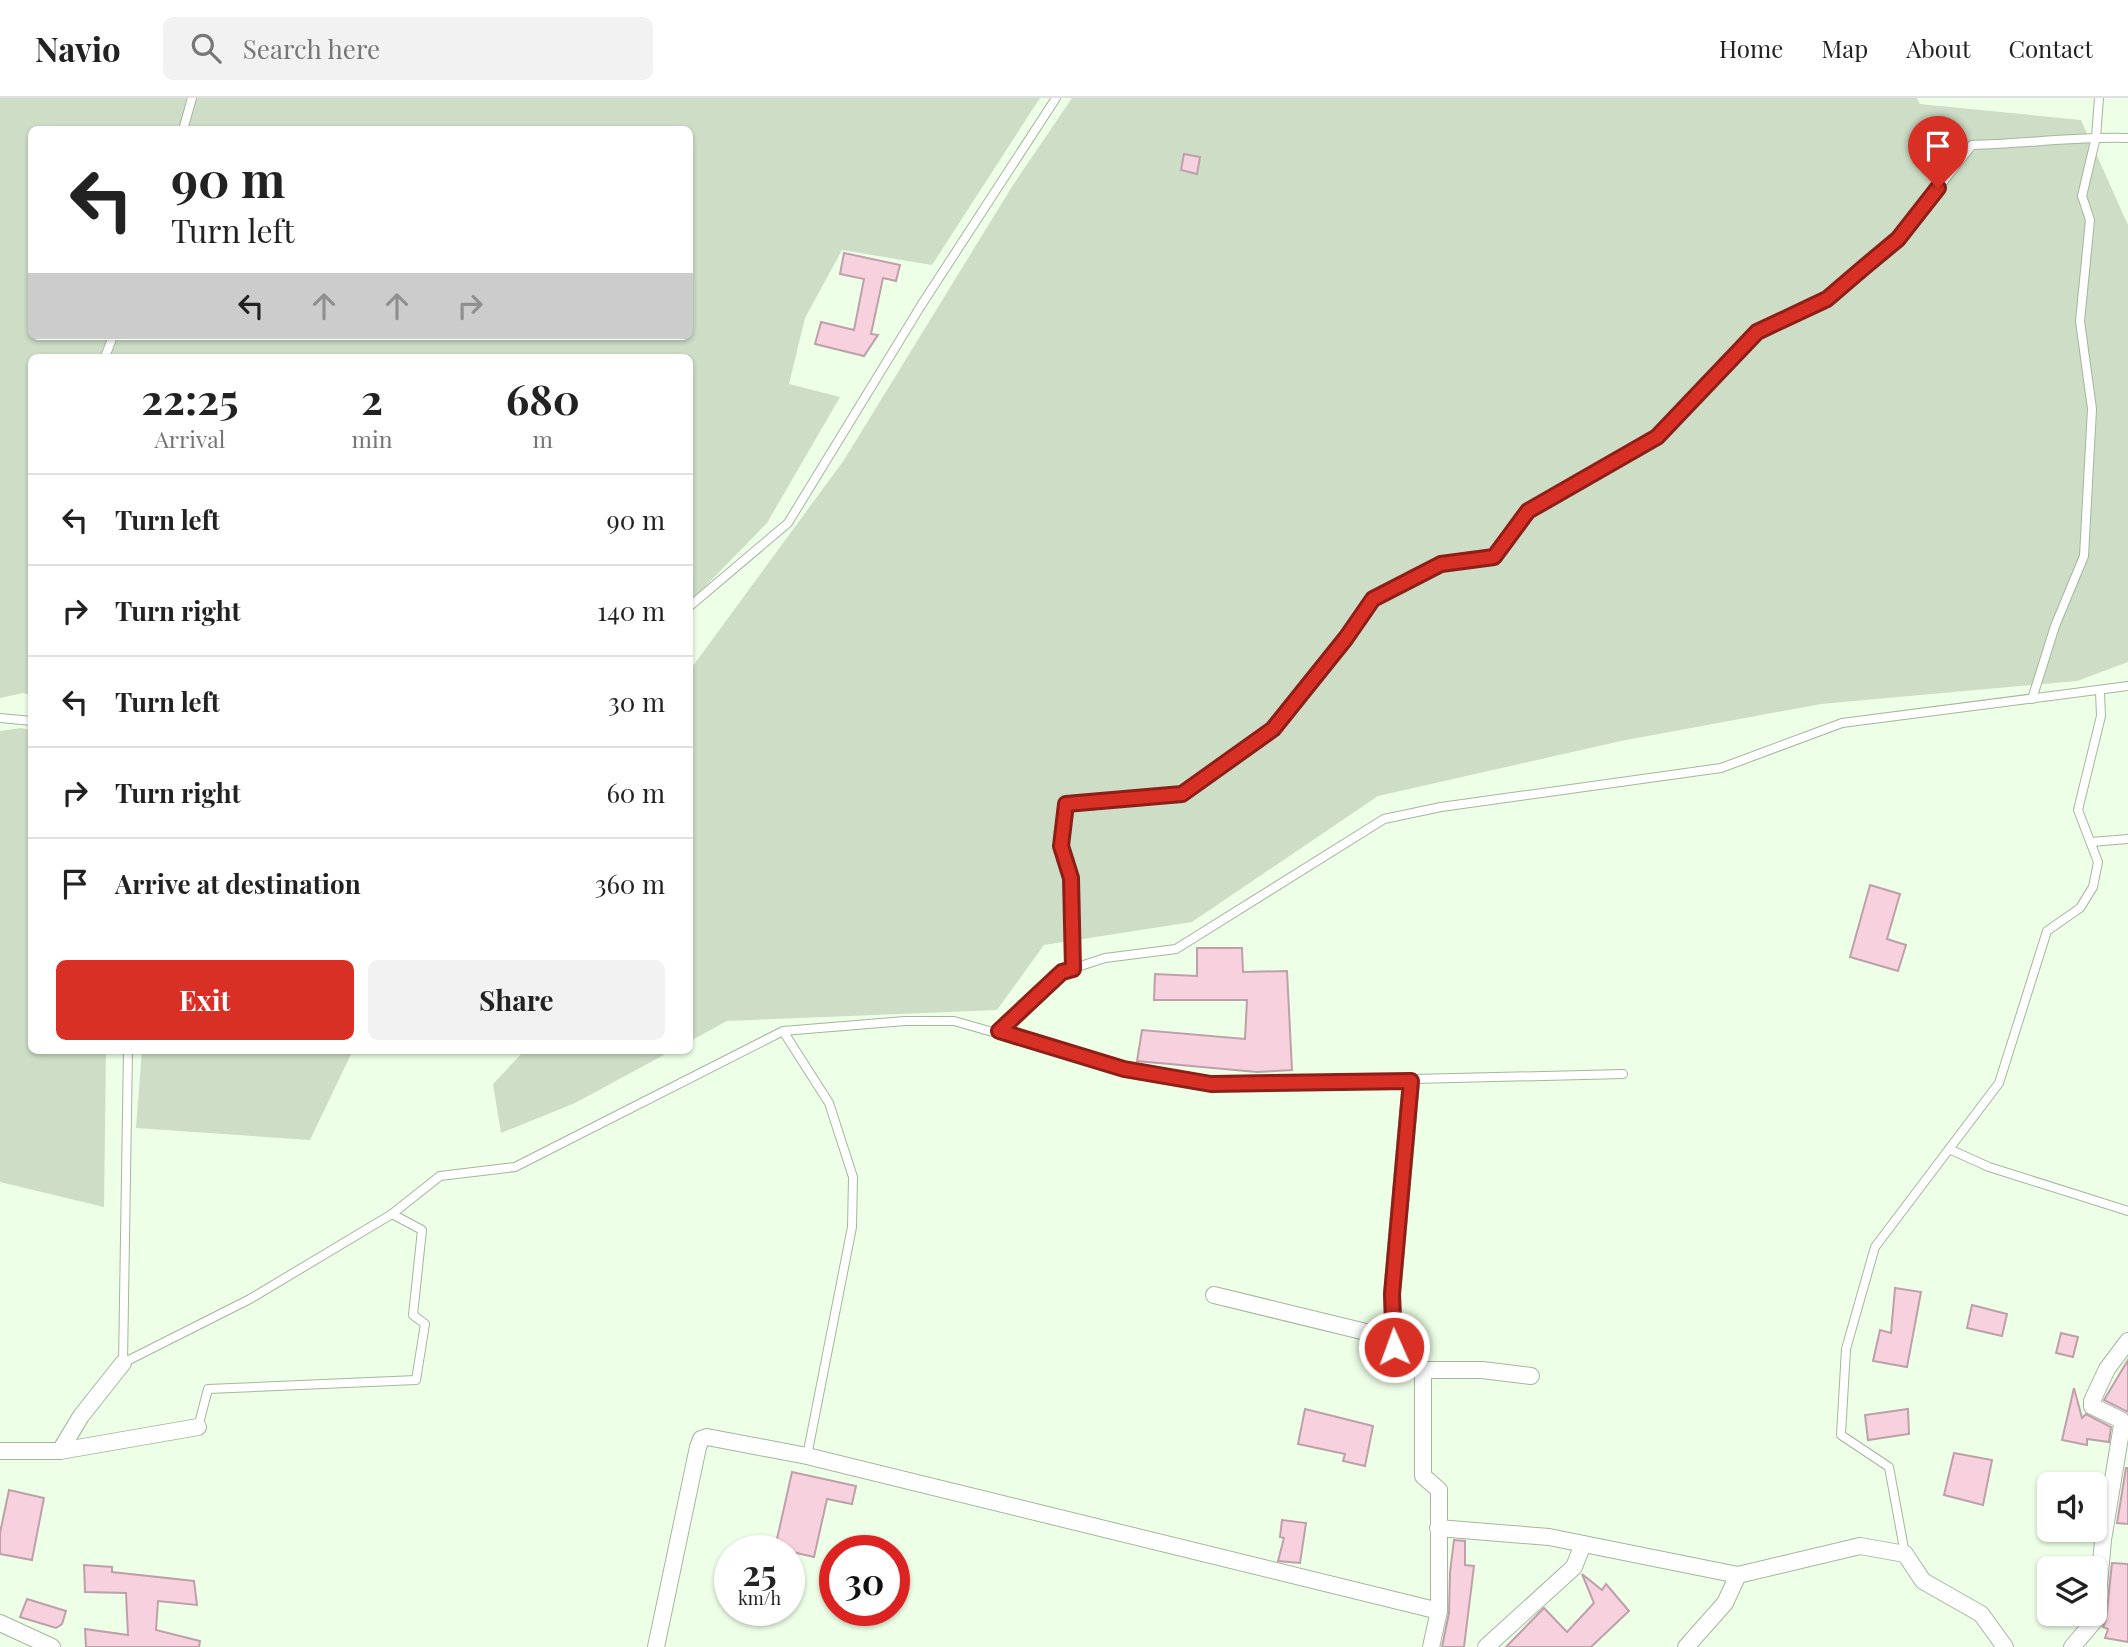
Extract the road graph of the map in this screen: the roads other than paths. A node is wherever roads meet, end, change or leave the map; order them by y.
1 (192, 98) edge
2 (1056, 98) edge
3 (2099, 98) edge
4 (184, 126) edge
5 (2096, 137) junction
6 (2128, 138) edge
7 (693, 603) edge
8 (2128, 686) edge
9 (2100, 692) junction
10 (2032, 699) junction
11 (0, 718) edge
12 (28, 720) edge
13 (2128, 839) edge
14 (2091, 842) junction
15 (1073, 969) junction
16 (783, 1031) junction
17 (999, 1031) junction
18 (128, 1054) edge
19 (1623, 1074) dead end
20 (1411, 1081) junction
21 (1949, 1149) junction
22 (2128, 1211) edge
23 (392, 1214) junction
24 (1214, 1295) dead end
25 (2128, 1341) edge
26 (1394, 1347) junction
27 (123, 1363) junction
28 (1423, 1370) junction
29 (1531, 1376) dead end
30 (198, 1427) joint
31 (0, 1451) edge
32 (60, 1451) junction
33 (807, 1456) junction
34 (1438, 1528) junction
35 (1583, 1544) junction
36 (1905, 1554) junction
37 (1738, 1575) junction
38 (1439, 1611) junction
39 (0, 1623) edge
40 (52, 1647) edge
41 (656, 1647) edge
42 (1431, 1647) edge
43 (1486, 1647) edge
44 (1686, 1647) edge
45 (2005, 1647) edge
46 (2072, 1647) edge

1 - 4 lane
2 - 7 lane
3 - 5 lane
5 - 6 lane
5 - 10 lane
5 - 15 lane
8 - 9 lane
9 - 10 lane
9 - 14 lane
10 - 15 lane
11 - 12 lane
13 - 14 lane
14 - 21 lane
15 - 17 lane
16 - 17 lane
16 - 23 lane
16 - 33 lane
17 - 20 lane
18 - 27 lane
19 - 20 lane
20 - 26 street
21 - 22 lane
21 - 36 lane
23 - 27 lane
23 - 30 lane
24 - 26 street
25 - 46 street
26 - 28 street
27 - 32 street
28 - 29 street
28 - 34 street
30 - 32 street
31 - 32 street
33 - 38 street
33 - 41 street
34 - 35 street
34 - 38 street
35 - 37 street
35 - 43 street
36 - 37 street
36 - 45 street
37 - 44 street
38 - 42 street
39 - 40 street

